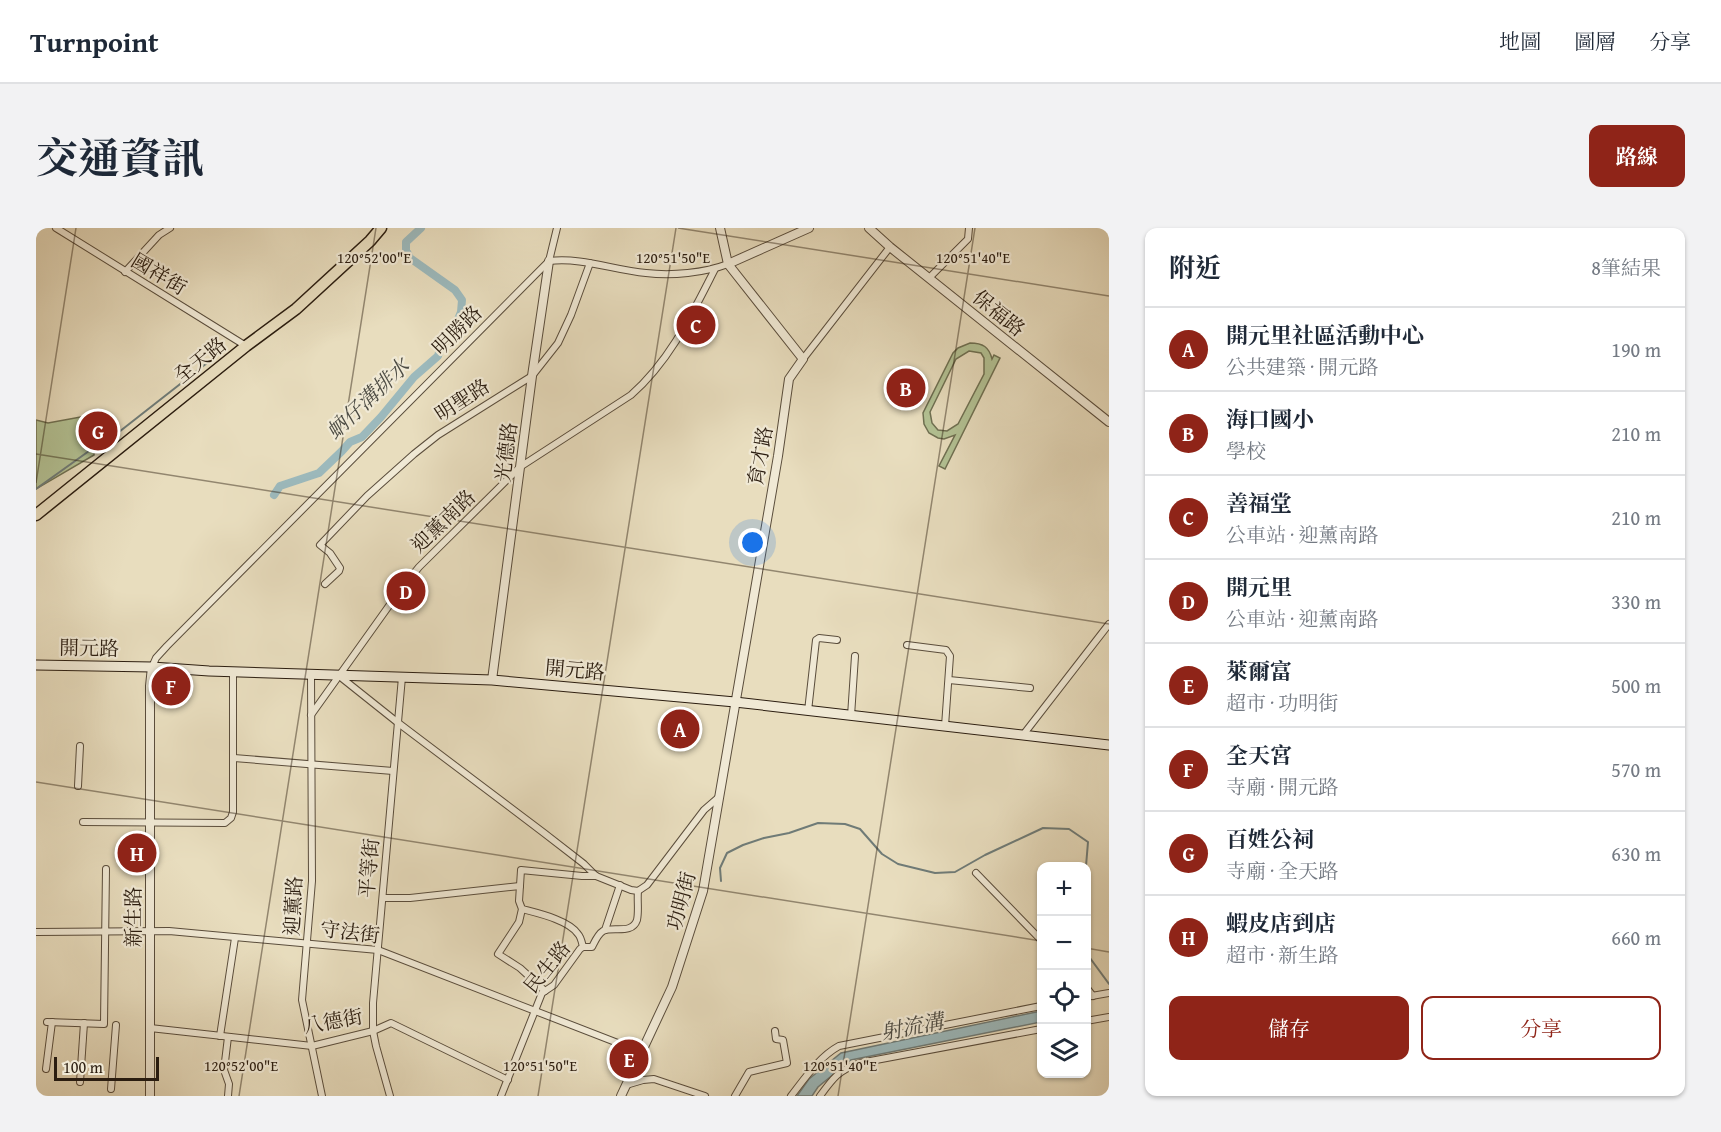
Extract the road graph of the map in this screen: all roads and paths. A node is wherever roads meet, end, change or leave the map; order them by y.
1 (56, 228) edge
2 (170, 228) edge
3 (381, 228) edge
4 (557, 228) edge
5 (720, 228) edge
6 (809, 228) edge
7 (869, 228) edge
8 (969, 228) edge
9 (890, 247) junction
10 (549, 261) junction
11 (590, 263) junction
12 (728, 264) junction
13 (715, 269) junction
14 (125, 272) junction
15 (929, 278) junction
16 (246, 346) junction
17 (803, 359) junction
18 (532, 376) junction
19 (1109, 422) edge
20 (520, 467) junction
21 (36, 515) edge
22 (325, 584) dead end
23 (1109, 624) edge
24 (837, 640) dead end
25 (907, 645) dead end
26 (855, 656) dead end
27 (36, 665) edge
28 (152, 667) junction
29 (233, 671) junction
30 (311, 674) junction
31 (338, 675) junction
32 (402, 677) junction
33 (949, 680) junction
34 (492, 681) junction
35 (1030, 688) dead end
36 (735, 702) junction
37 (808, 711) junction
38 (311, 715) junction
39 (851, 716) junction
40 (397, 722) junction
41 (945, 726) junction
42 (1023, 735) junction
43 (1109, 745) edge
44 (80, 746) dead end
45 (234, 759) junction
46 (312, 765) junction
47 (393, 771) junction
48 (78, 786) dead end
49 (719, 797) junction
50 (83, 822) dead end
51 (151, 822) junction
52 (106, 869) dead end
53 (976, 873) dead end
54 (596, 876) junction
55 (620, 885) junction
56 (520, 886) junction
57 (638, 891) junction
58 (383, 898) junction
59 (522, 909) junction
60 (605, 930) junction
61 (149, 931) junction
62 (36, 932) edge
63 (104, 932) junction
64 (1037, 936) edge
65 (235, 938) junction
66 (308, 943) junction
67 (583, 947) junction
68 (378, 950) junction
69 (545, 992) junction
70 (1106, 994) edge
71 (1091, 997) edge
72 (1037, 1007) edge
73 (534, 1011) junction
74 (1109, 1017) edge
75 (1091, 1020) edge
76 (84, 1023) junction
77 (116, 1025) dead end
78 (150, 1028) junction
79 (1037, 1030) edge
80 (373, 1031) junction
81 (776, 1031) dead end
82 (220, 1036) junction
83 (228, 1036) junction
84 (312, 1046) junction
85 (641, 1052) junction
86 (46, 1069) dead end
87 (508, 1080) junction
88 (80, 1082) dead end
89 (626, 1085) junction
90 (111, 1089) dead end
91 (150, 1096) edge
92 (228, 1096) edge
93 (322, 1096) edge
94 (390, 1096) edge
95 (501, 1096) edge
96 (621, 1096) edge
97 (705, 1096) edge
98 (735, 1096) edge
99 (791, 1096) edge
100 (820, 1096) edge

1 - 14 street, 國祥街
2 - 14 street
3 - 16 main road, 全天路
4 - 10 street, 光德路
5 - 12 street
6 - 12 street
7 - 9 street, 保福路
8 - 15 street
9 - 15 street, 保福路
9 - 17 street, 育才路
10 - 11 street
10 - 18 street, 光德路
10 - 28 street, 明勝路
11 - 13 street
11 - 18 street, 明聖路
12 - 13 street
12 - 17 street
13 - 20 street, 迎薰南路
14 - 16 street, 國祥街
15 - 19 street, 保福路
16 - 21 main road, 全天路
17 - 36 street, 育才路
18 - 20 street, 光德路
18 - 22 street, 明聖路
20 - 31 street, 迎薰南路
20 - 34 street, 光德路
23 - 42 street
24 - 37 street
25 - 33 street
26 - 39 street
27 - 28 main road, 開元路
28 - 29 main road, 開元路
28 - 51 street, 新生路
29 - 30 main road, 開元路
29 - 45 street
30 - 31 main road, 開元路
30 - 38 street, 迎薰路
31 - 32 main road, 開元路
31 - 38 street, 迎薰南路
31 - 40 street
32 - 34 main road, 開元路
32 - 40 street, 平等街
33 - 35 street
33 - 41 street
34 - 36 main road, 開元路
36 - 37 main road, 開元路
36 - 49 street, 功明街
37 - 39 main road, 開元路
38 - 46 street, 迎薰路
39 - 41 main road, 開元路
40 - 47 street, 平等街
40 - 54 street
41 - 42 main road, 開元路
42 - 43 main road, 開元路
44 - 48 street
45 - 46 street
45 - 51 street
46 - 47 street
46 - 66 street, 迎薰路
47 - 58 street, 平等街
49 - 57 street
49 - 85 street, 功明街
50 - 51 street
51 - 61 street, 新生路
52 - 63 street
53 - 64 street
54 - 55 street
54 - 56 street
55 - 57 street
55 - 60 street
56 - 58 street
56 - 59 street
57 - 60 street, 民生路
58 - 68 street, 平等街
59 - 67 street
59 - 69 street
60 - 67 street, 民生路
61 - 63 street, 守法街
61 - 65 street, 守法街
61 - 78 street, 新生路
62 - 63 street, 守法街
63 - 76 street
65 - 66 street, 守法街
65 - 82 street
66 - 68 street, 守法街
66 - 84 street, 迎薰路
67 - 69 street, 民生路
68 - 73 street, 守法街
68 - 80 street, 平等街
69 - 73 street, 民生路
70 - 71 street
72 - 99 street
73 - 85 street, 守法街
73 - 87 street, 民生路
74 - 75 street
76 - 86 street
76 - 88 street
77 - 90 street
78 - 82 street, 八德街
78 - 91 street, 新生路
79 - 100 street
80 - 84 street, 八德街
80 - 87 street, 八德街
80 - 94 street, 平等街
81 - 98 street
82 - 83 street, 八德街
83 - 84 street, 八德街
83 - 92 street
84 - 93 street, 迎薰路
85 - 89 street, 功明街
87 - 95 street, 民生路
89 - 96 street, 功明街
89 - 97 street

